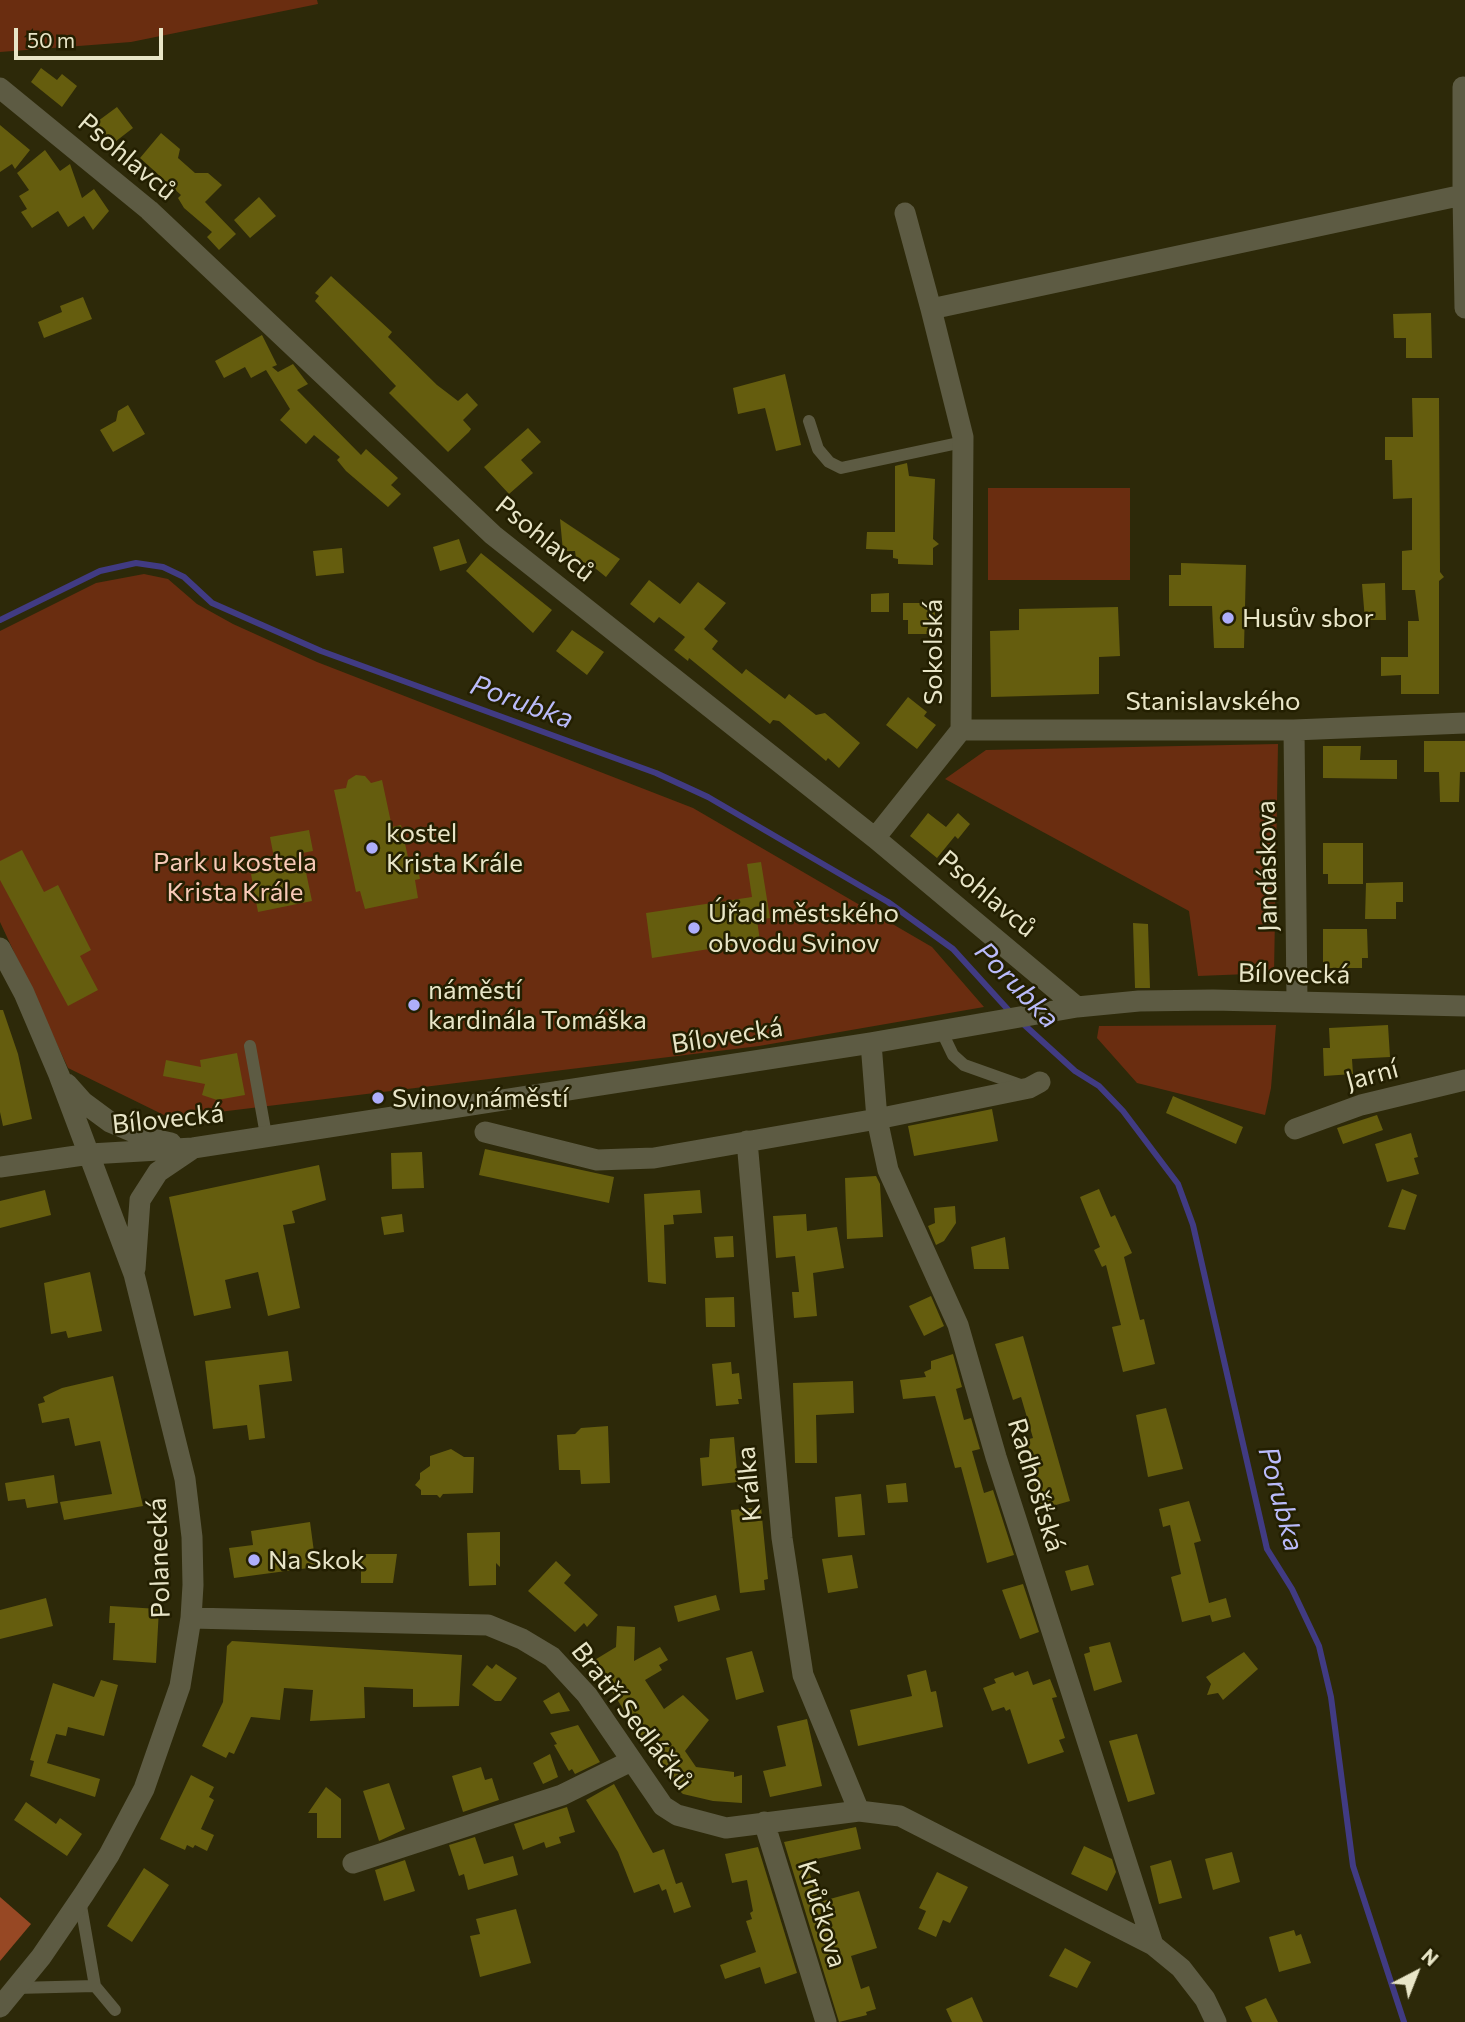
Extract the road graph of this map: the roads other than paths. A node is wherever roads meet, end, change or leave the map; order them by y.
1 (1463, 87) dead end
2 (0, 88) edge
3 (1463, 195) junction
4 (905, 213) dead end
5 (1465, 308) edge
6 (931, 309) junction
7 (809, 421) dead end
8 (963, 440) junction
9 (1465, 723) edge
10 (961, 730) junction
11 (1294, 730) junction
12 (876, 838) junction
13 (0, 948) edge
14 (1297, 1002) junction
15 (1077, 1006) junction
16 (1463, 1011) edge
17 (941, 1030) junction
18 (871, 1043) junction
19 (250, 1046) dead end
20 (59, 1075) junction
21 (1465, 1080) edge
22 (1035, 1085) joint
23 (877, 1119) junction
24 (1295, 1129) dead end
25 (485, 1132) dead end
26 (266, 1135) junction
27 (747, 1141) junction
28 (193, 1148) junction
29 (90, 1154) junction
30 (0, 1167) edge
31 (134, 1274) junction
32 (191, 1618) junction
33 (631, 1761) junction
34 (859, 1811) junction
35 (764, 1822) junction
36 (353, 1863) dead end
37 (80, 1900) junction
38 (1153, 1945) junction
39 (95, 1986) junction
40 (16, 1988) junction
41 (0, 2007) edge
42 (115, 2010) dead end
43 (826, 2022) edge
44 (1216, 2022) edge

1 - 3 street
2 - 12 street, Psohlavců
3 - 5 street
3 - 6 street
4 - 6 street
6 - 8 street, Sokolská
7 - 8 lane
8 - 10 street, Sokolská
9 - 11 street, Stanislavského
10 - 11 street, Stanislavského
10 - 12 street, Sokolská
11 - 14 street, Jandáskova
12 - 15 street, Psohlavců
13 - 20 street, Polanecká
14 - 15 street, Bílovecká
14 - 16 street, Bílovecká
15 - 17 street, Bílovecká
17 - 18 street, Bílovecká
17 - 22 lane
18 - 23 street, Radhošťská
18 - 26 street, Bílovecká
19 - 26 lane
20 - 28 street
20 - 29 street, Polanecká
21 - 24 street, Jarní
22 - 23 street
23 - 27 street
23 - 38 street, Radhošťská
25 - 27 street
26 - 28 street, Bílovecká
27 - 34 street, Králka
28 - 29 street, Bílovecká
28 - 31 street
29 - 30 street, Bílovecká
29 - 31 street, Polanecká
31 - 32 street, Polanecká
32 - 33 street, Bratří Sedláčků
32 - 37 street, Polanecká
33 - 35 street, Bratří Sedláčků
33 - 36 street
34 - 35 street, Bratří Sedláčků
34 - 38 street, Bratří Sedláčků
35 - 43 street, Krůčkova
37 - 39 lane
37 - 40 street, Polanecká
38 - 44 street, Bratří Sedláčků
39 - 40 lane
39 - 42 lane
40 - 41 street, Polanecká

